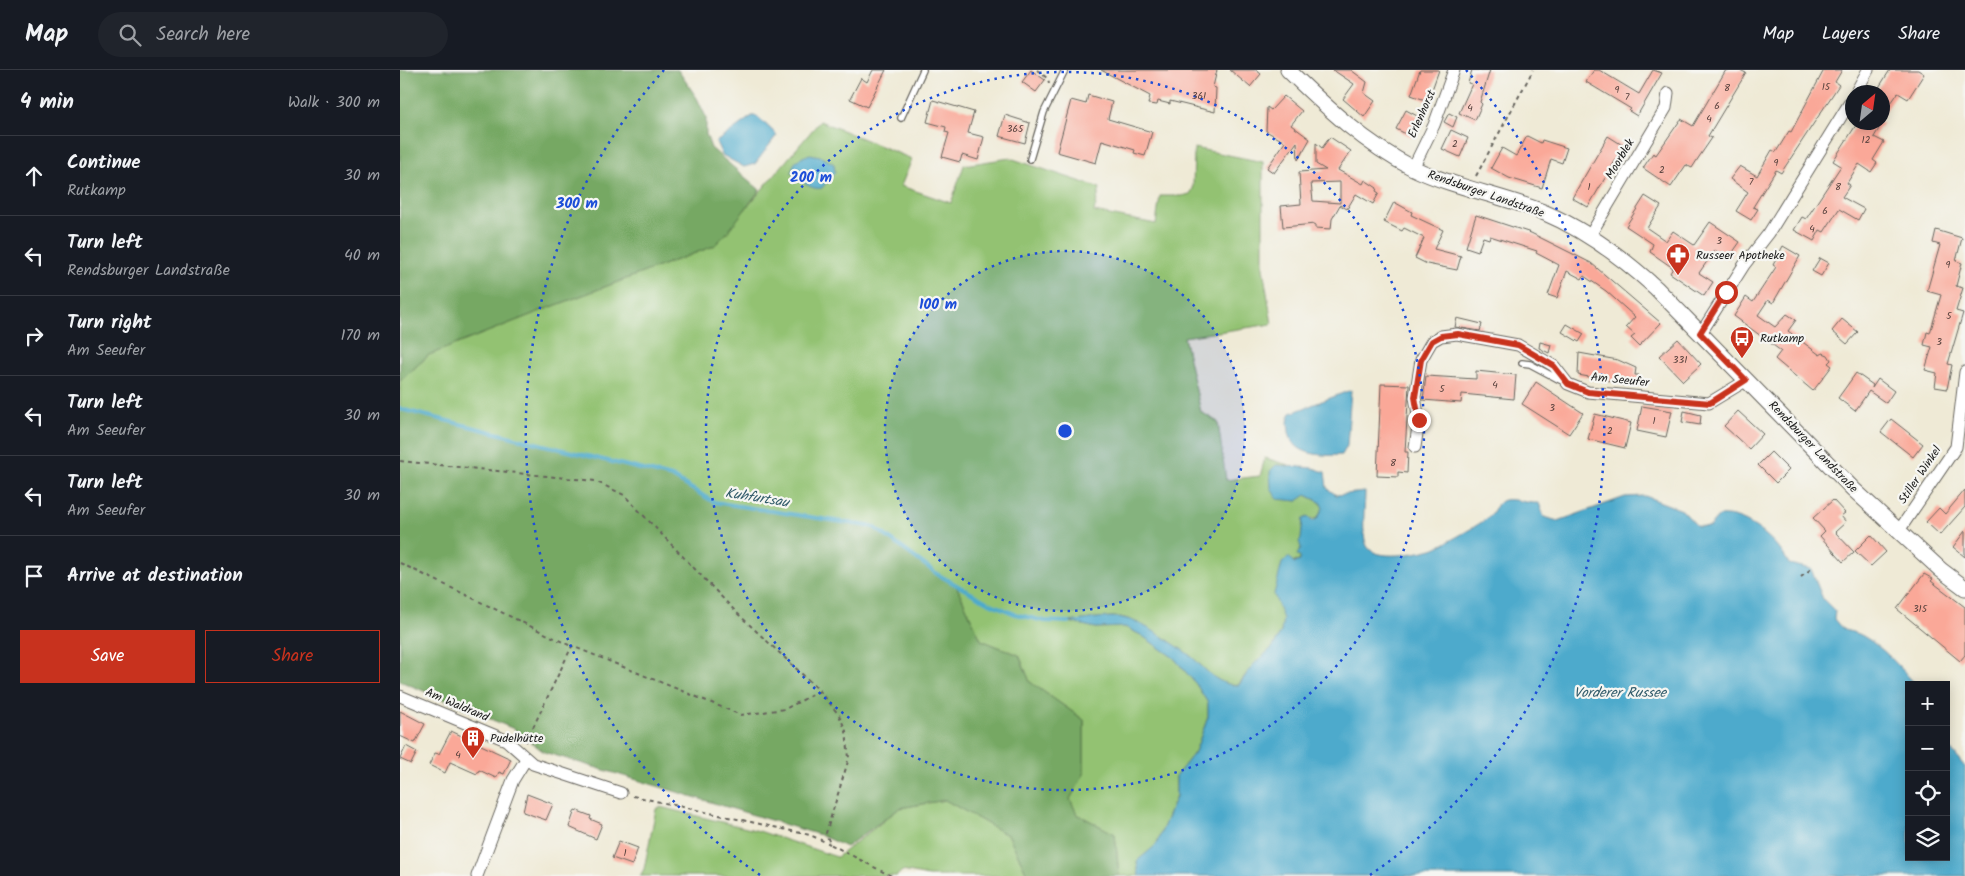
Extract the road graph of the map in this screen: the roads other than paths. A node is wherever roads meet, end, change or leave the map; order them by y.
1 (923, 70) edge
2 (1065, 70) edge
3 (1288, 70) edge
4 (1454, 70) edge
5 (1868, 70) edge
6 (1860, 85) edge
7 (1668, 93) dead end
8 (1845, 110) edge
9 (901, 118) dead end
10 (1030, 159) dead end
11 (1413, 168) junction
12 (1589, 236) junction
13 (1700, 333) junction
14 (1522, 363) dead end
15 (1965, 372) edge
16 (1746, 380) junction
17 (1568, 384) junction
18 (1415, 447) dead end
19 (1898, 532) junction
20 (1964, 585) edge
21 (400, 696) edge
22 (523, 756) junction
23 (621, 793) road end
24 (476, 876) edge

1 - 9 lane
2 - 10 lane
3 - 11 street, Rendsburger Landstraße
4 - 11 street, Erlenhorst
5 - 6 street
7 - 12 street, Moorblek
8 - 13 street
11 - 12 street, Rendsburger Landstraße
12 - 13 street, Rendsburger Landstraße
13 - 16 street, Rendsburger Landstraße
14 - 17 lane
15 - 19 street, Stiller Winkel
16 - 17 street, Am Seeufer
16 - 19 street, Rendsburger Landstraße
17 - 18 street
19 - 20 street, Rendsburger Landstraße
21 - 22 street, Am Waldrand
22 - 23 street, Am Waldrand
22 - 24 street

